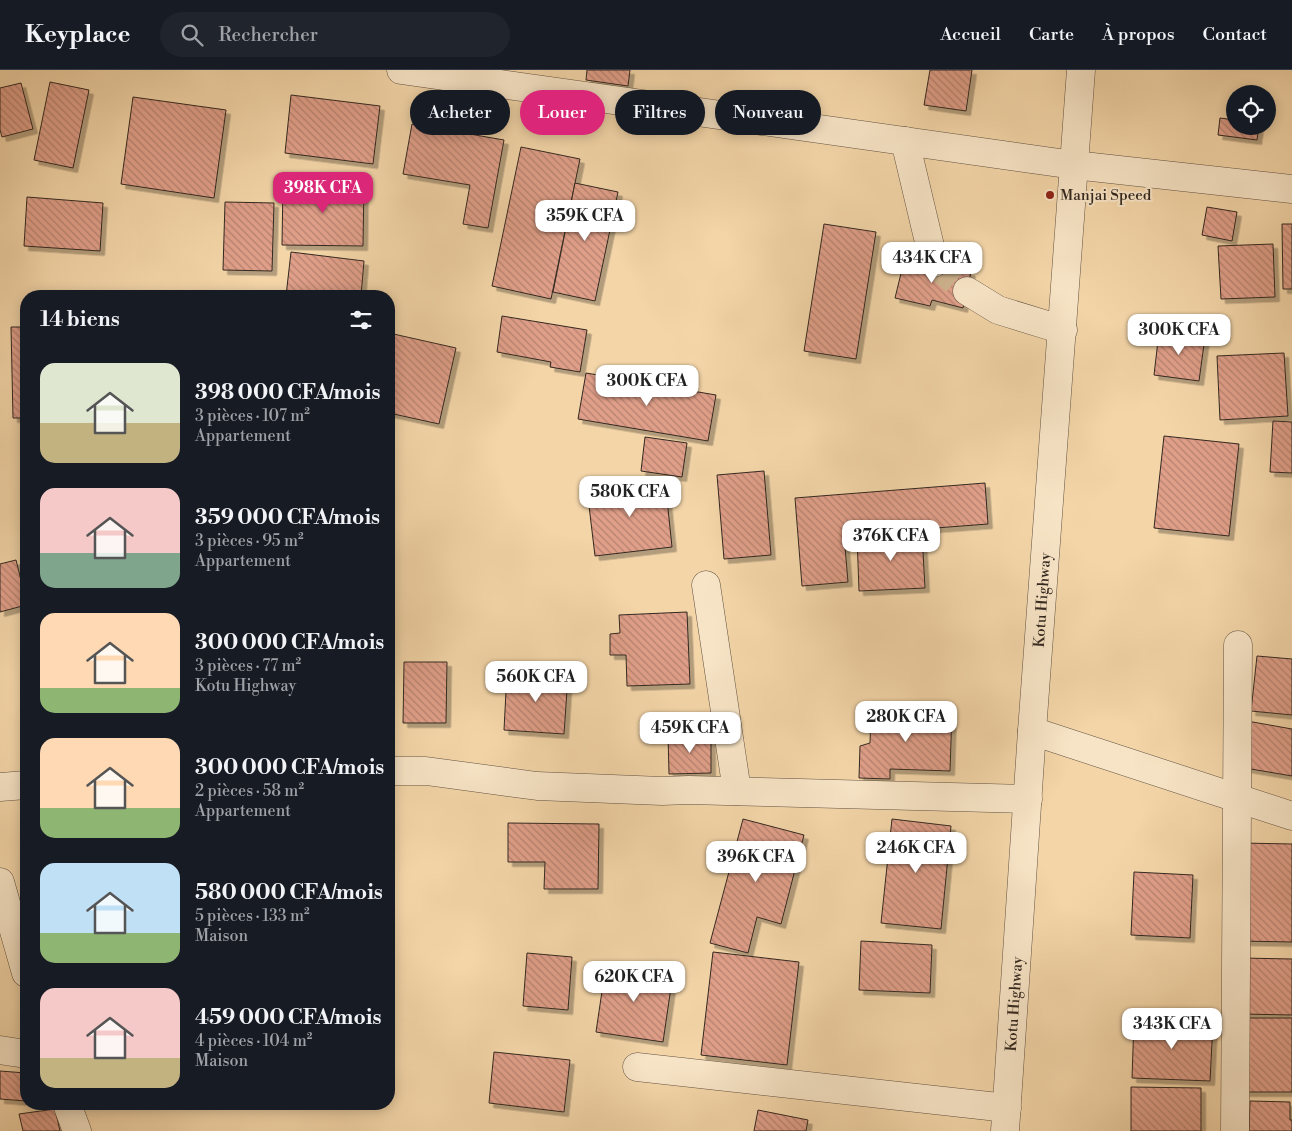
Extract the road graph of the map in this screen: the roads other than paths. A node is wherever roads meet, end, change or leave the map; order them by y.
1 (401, 70) edge
2 (1082, 70) edge
3 (905, 141) junction
4 (1074, 165) junction
5 (1292, 189) edge
6 (934, 264) tunnel mouth
7 (967, 291) tunnel mouth
8 (1062, 330) junction
9 (706, 585) dead end
10 (1238, 646) dead end
11 (1032, 731) junction
12 (395, 771) edge
13 (20, 785) edge
14 (0, 786) edge
15 (737, 791) junction
16 (1237, 798) junction
17 (1028, 799) junction
18 (1292, 816) edge
19 (0, 882) edge
20 (20, 953) edge
21 (0, 1050) edge
22 (20, 1053) edge
23 (637, 1067) dead end
24 (69, 1110) edge
25 (1006, 1120) edge
26 (77, 1131) edge
27 (1235, 1131) edge

1 - 3 street
2 - 4 street, Kotu Highway
3 - 4 street
3 - 6 street
4 - 5 street
4 - 8 street, Kotu Highway
7 - 8 street
8 - 11 street, Kotu Highway
9 - 15 street
10 - 16 street
11 - 16 street
11 - 17 street, Kotu Highway
12 - 15 street
13 - 14 street
15 - 17 street
16 - 18 street
16 - 27 street
17 - 25 street, Kotu Highway
19 - 20 street
21 - 22 street
23 - 25 street
24 - 26 street

